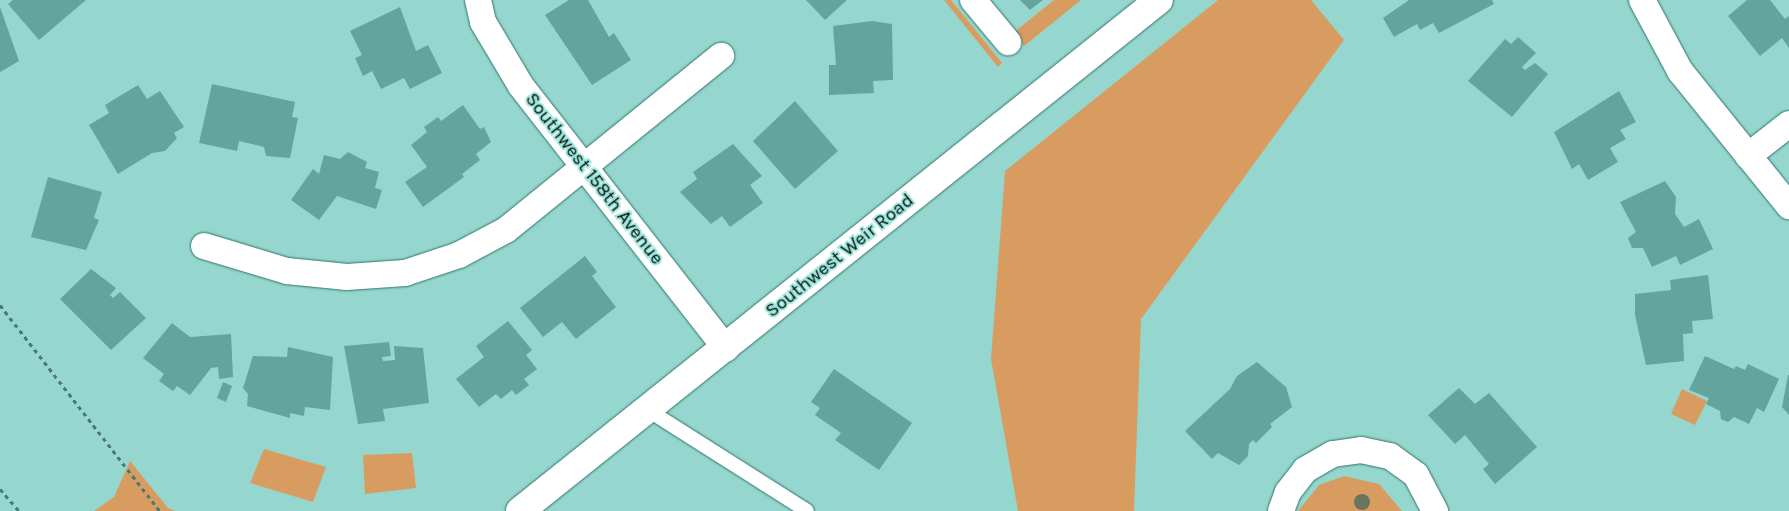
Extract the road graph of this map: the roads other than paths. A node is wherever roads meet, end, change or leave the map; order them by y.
1 (478, 0) edge
2 (973, 0) edge
3 (1159, 0) edge
4 (1642, 0) edge
5 (1008, 42) dead end
6 (721, 56) dead end
7 (1789, 124) edge
8 (1748, 156) junction
9 (584, 167) junction
10 (1789, 206) edge
11 (204, 246) dead end
12 (726, 348) junction
13 (648, 410) junction
14 (520, 511) edge
15 (807, 511) edge
16 (1281, 511) edge
17 (1435, 511) edge

1 - 9 street, Southwest 158th Avenue
2 - 5 street
3 - 12 street, Southwest Weir Road
4 - 8 street
6 - 9 street
7 - 8 street
8 - 10 street
9 - 11 street
9 - 12 street, Southwest 158th Avenue
12 - 13 street, Southwest Weir Road
13 - 14 street, Southwest Weir Road
13 - 15 lane
16 - 17 street

